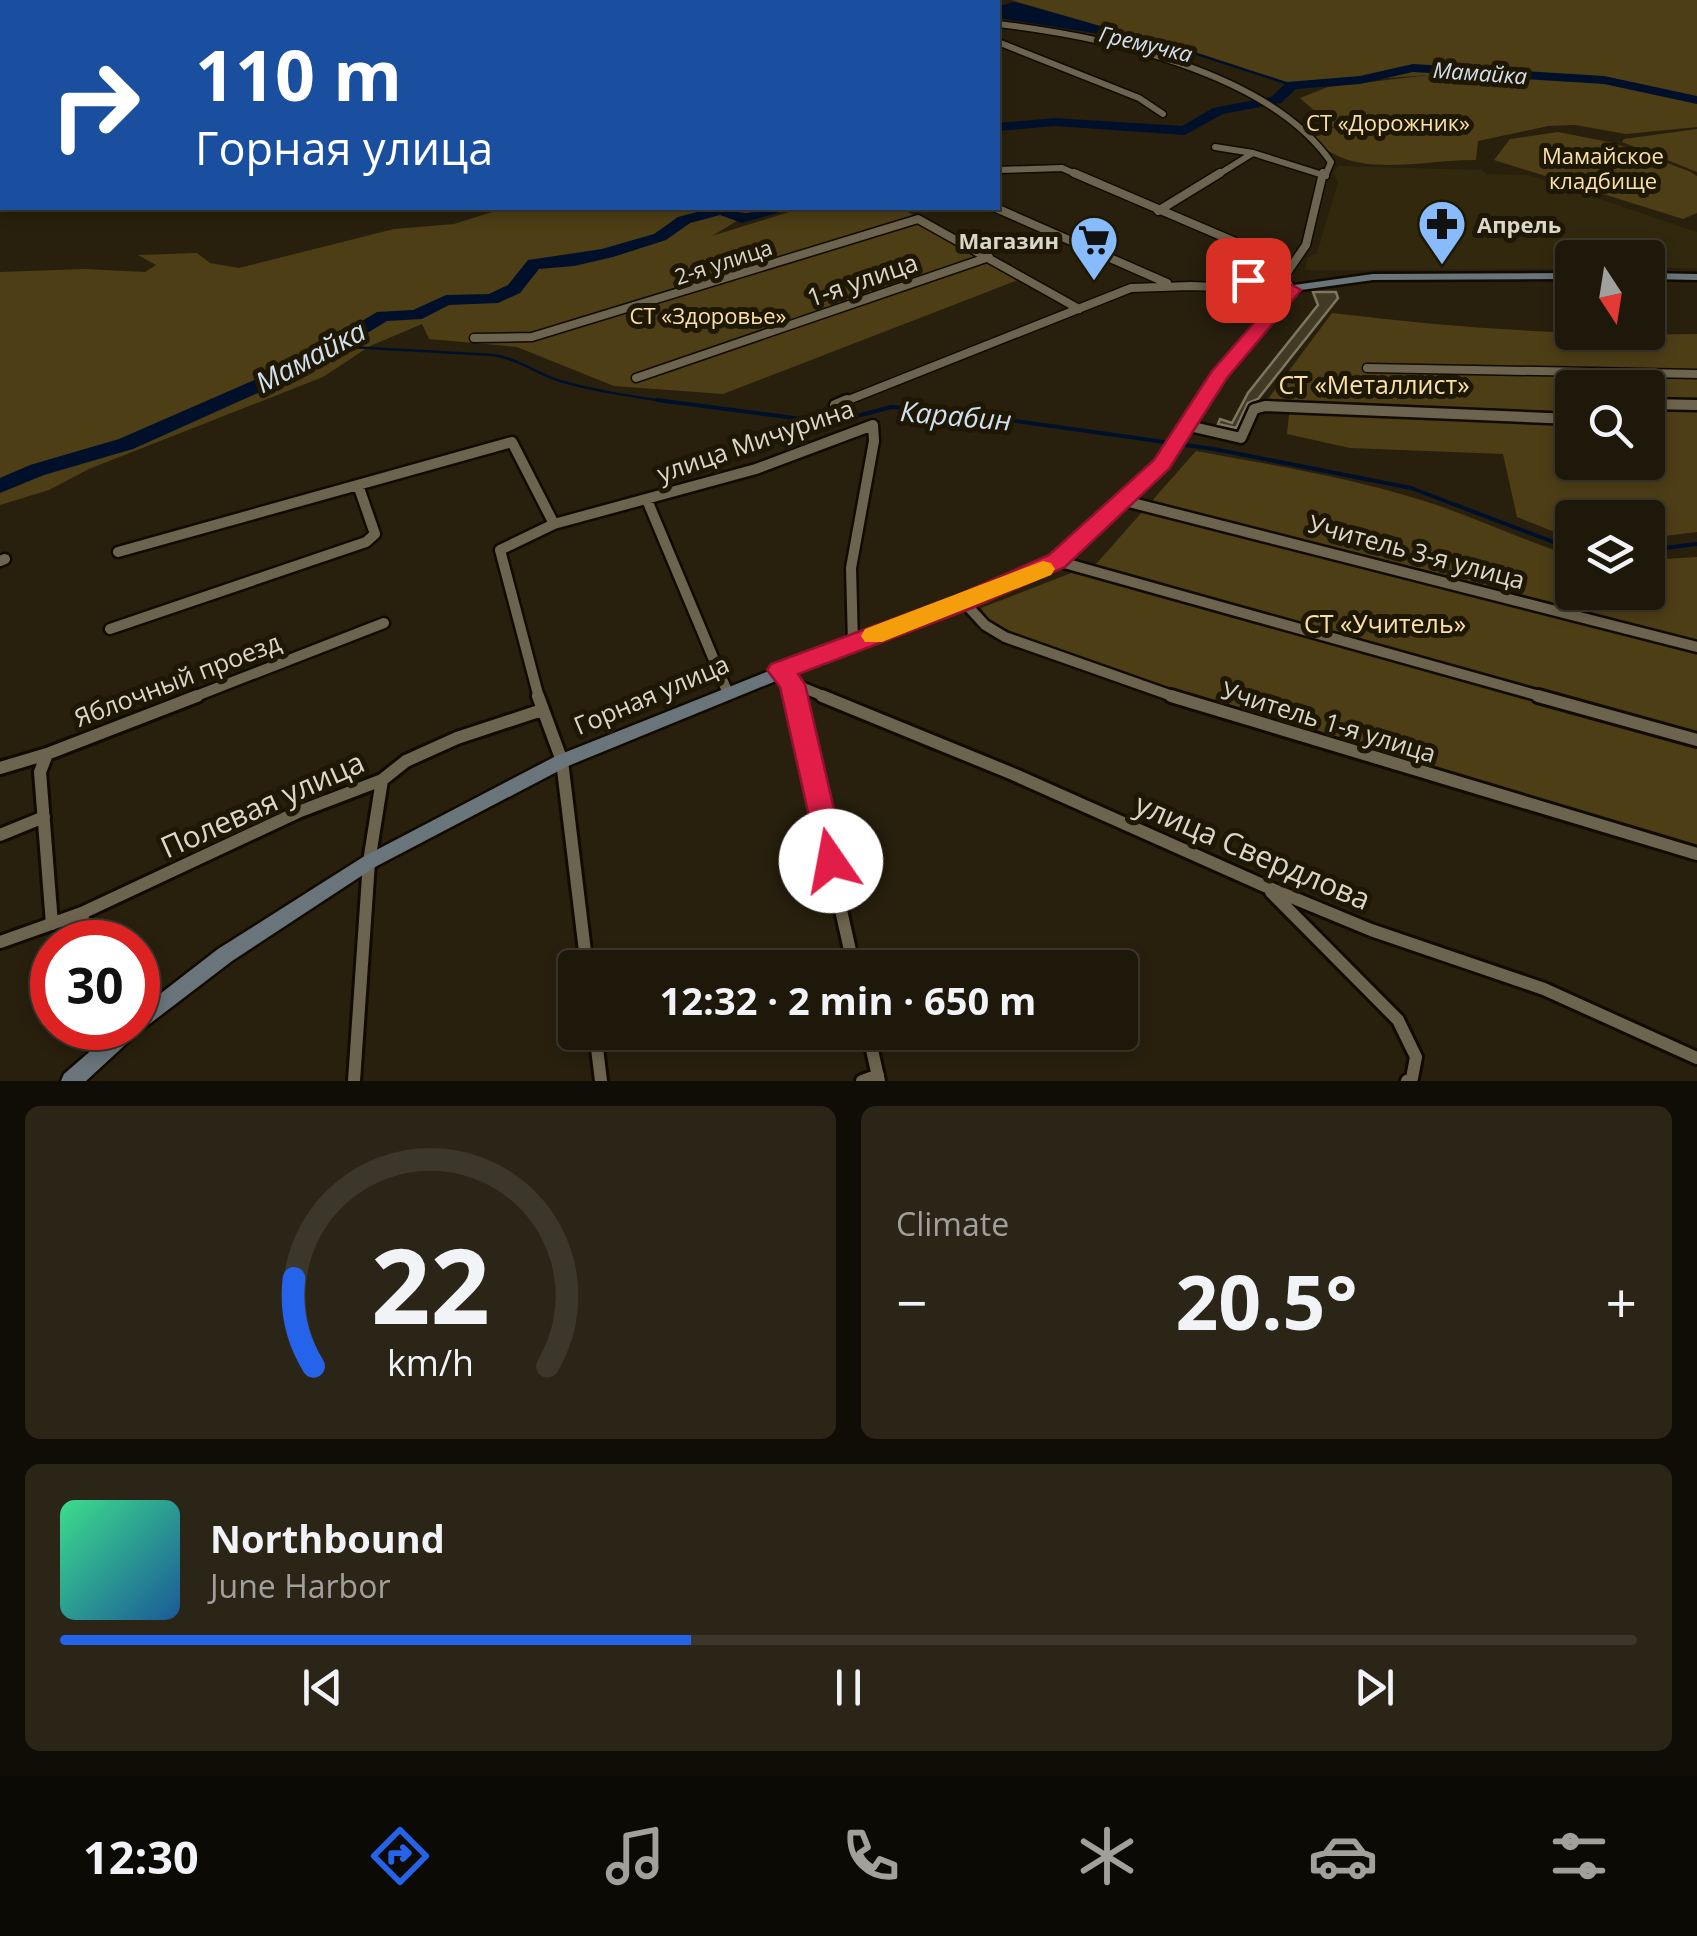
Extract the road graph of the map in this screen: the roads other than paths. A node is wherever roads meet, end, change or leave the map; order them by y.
1 (1000, 24) edge
2 (1030, 27) junction
3 (1000, 41) edge
4 (1000, 43) edge
5 (1164, 114) dead end
6 (1215, 147) dead end
7 (1253, 153) junction
8 (1000, 170) edge
9 (1326, 174) junction
10 (1000, 210) edge
11 (1158, 211) junction
12 (989, 256) junction
13 (1142, 274) junction
14 (1555, 276) edge
15 (1665, 276) edge
16 (1697, 277) edge
17 (1168, 284) junction
18 (1250, 287) junction
19 (1131, 288) junction
20 (1292, 290) junction
21 (1079, 309) junction
22 (474, 338) dead end
23 (1367, 368) dead end
24 (1555, 371) edge
25 (1665, 373) edge
26 (1697, 374) edge
27 (636, 378) dead end
28 (834, 405) dead end
29 (1665, 405) edge
30 (1697, 406) edge
31 (1555, 418) edge
32 (1186, 432) junction
33 (358, 485) junction
34 (1129, 497) junction
35 (647, 500) junction
36 (554, 524) junction
37 (118, 552) dead end
38 (1057, 561) junction
39 (964, 602) junction
40 (384, 623) dead end
41 (110, 629) dead end
42 (853, 644) junction
43 (1697, 646) edge
44 (786, 677) junction
45 (727, 691) junction
46 (542, 710) junction
47 (1697, 740) edge
48 (47, 754) junction
49 (562, 761) junction
50 (0, 768) edge
51 (382, 780) junction
52 (44, 818) junction
53 (0, 835) edge
54 (1697, 854) edge
55 (369, 862) junction
56 (1267, 887) junction
57 (82, 913) junction
58 (52, 920) edge
59 (63, 920) edge
60 (83, 920) edge
61 (30, 932) edge
62 (0, 942) edge
63 (585, 950) edge
64 (850, 950) edge
65 (160, 1005) edge
66 (94, 1050) edge
67 (597, 1050) edge
68 (870, 1050) edge
69 (1697, 1058) edge
70 (873, 1079) edge
71 (73, 1080) edge
72 (354, 1081) edge
73 (601, 1081) edge
74 (1407, 1081) edge

1 - 2 street
2 - 3 street
2 - 9 street
4 - 5 street
6 - 7 street
7 - 9 street
7 - 11 street
8 - 11 street
9 - 20 street
10 - 13 street
11 - 18 street
12 - 21 street
12 - 22 street, 2-я улица
12 - 27 street, 1-я улица
13 - 17 street
13 - 19 street
14 - 20 street, улица Мичурина
15 - 16 street
17 - 18 street, улица Мичурина
17 - 19 street, улица Мичурина
18 - 20 street, улица Мичурина
19 - 21 street, улица Мичурина
20 - 32 street, Горная улица
21 - 28 street, улица Мичурина
23 - 24 street
25 - 26 street
29 - 30 street
31 - 32 street
32 - 34 street, Горная улица
33 - 36 street
33 - 37 street
33 - 41 street
34 - 38 street, Горная улица
34 - 43 street, Учитель 3-я улица
35 - 36 street, улица Мичурина
35 - 42 street, улица Мичурина
35 - 45 street
36 - 46 street, улица Мичурина
38 - 39 street, Горная улица
38 - 47 street
39 - 42 street, Горная улица
39 - 54 street, Учитель 1-я улица
40 - 48 street, Яблочный проезд
42 - 44 street, Горная улица
44 - 45 street, Горная улица
44 - 56 street, улица Свердлова
44 - 64 street
45 - 49 street, Горная улица
46 - 49 street
46 - 51 street, Полевая улица
48 - 50 street, Яблочный проезд
48 - 52 street
49 - 55 street, Горная улица
49 - 63 street
51 - 55 street
51 - 57 street, Полевая улица
52 - 53 street
52 - 58 street
55 - 65 street, Горная улица
55 - 72 street
56 - 69 street, улица Свердлова
56 - 74 street
57 - 59 street, Полевая улица
57 - 60 street
61 - 62 street, Полевая улица
66 - 71 street
67 - 73 street
68 - 70 street

